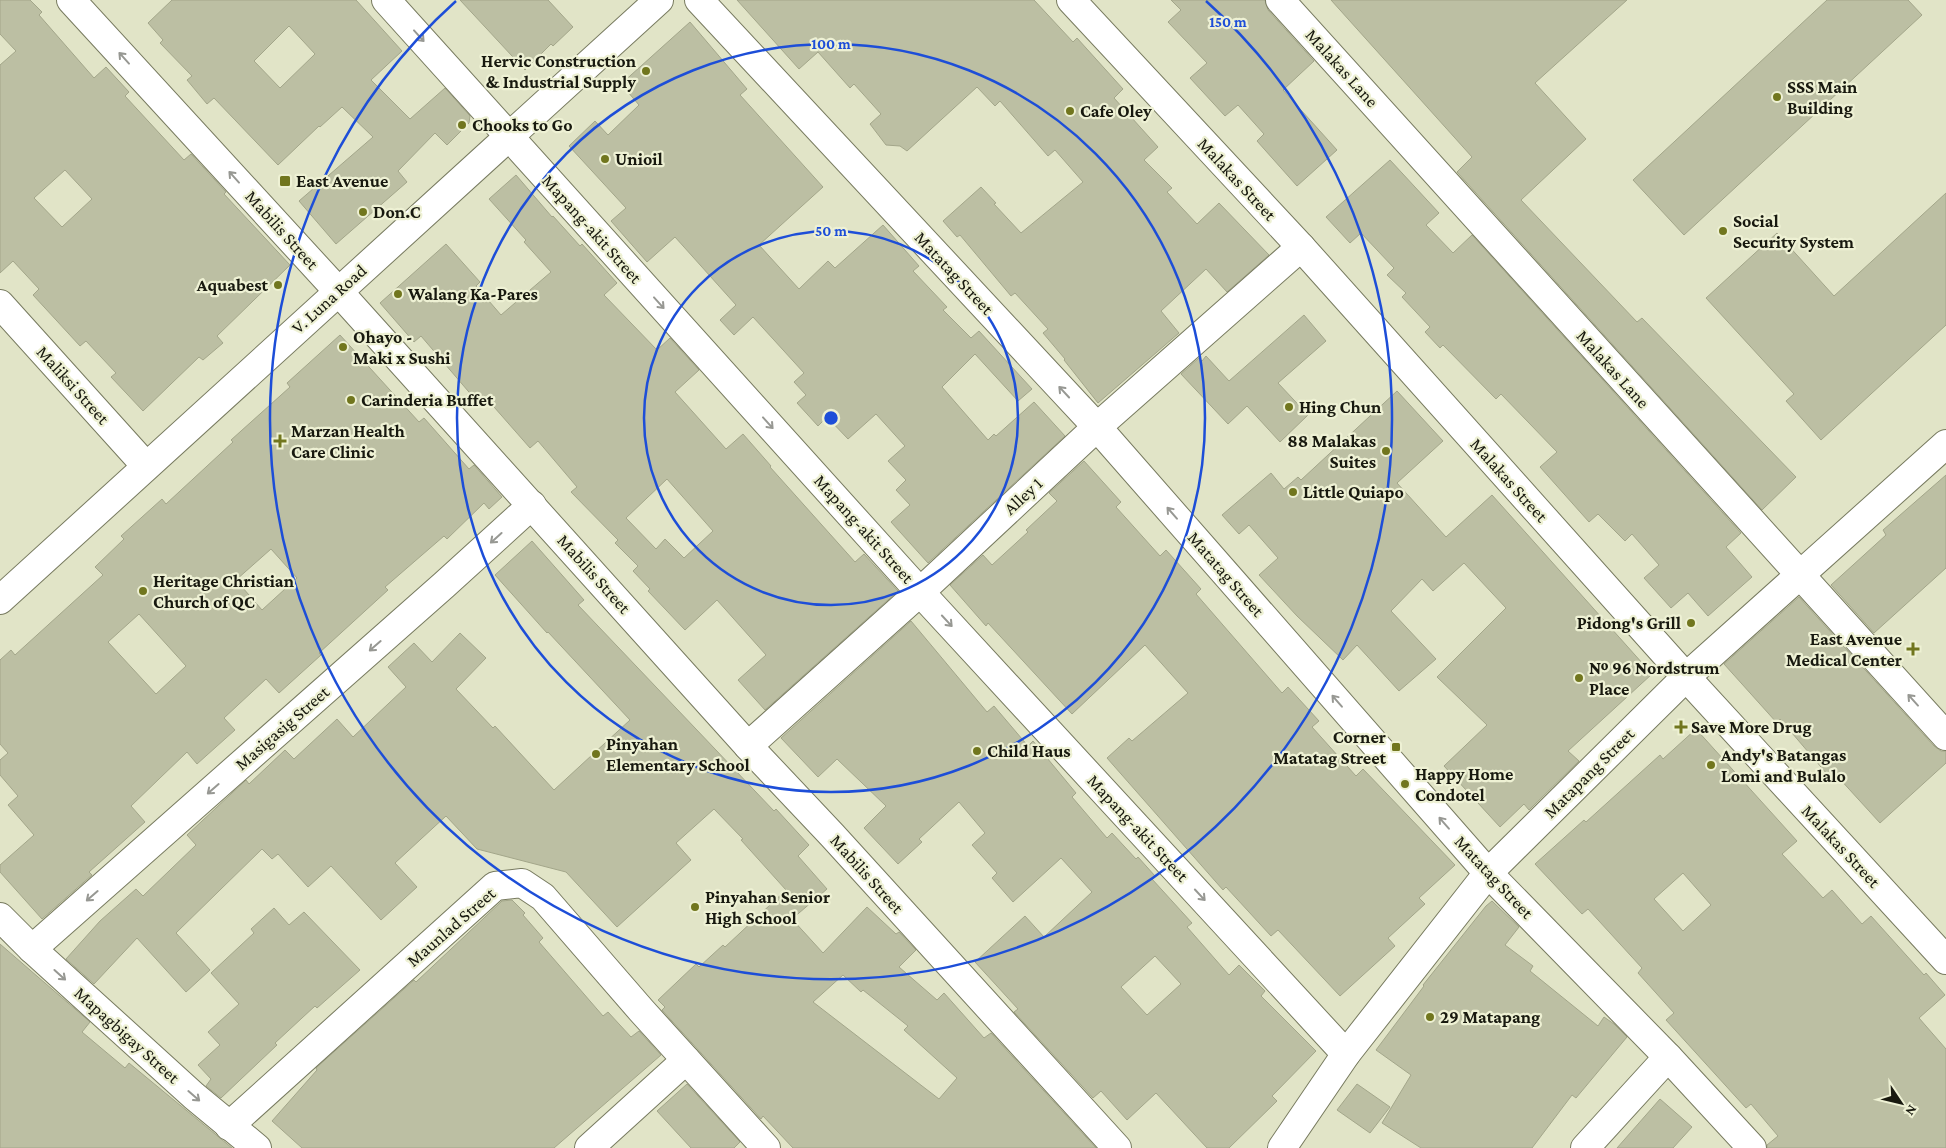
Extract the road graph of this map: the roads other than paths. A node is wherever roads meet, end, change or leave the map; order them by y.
1 (71, 0) edge
2 (386, 0) edge
3 (659, 0) edge
4 (699, 0) edge
5 (1070, 0) edge
6 (1280, 0) edge
7 (510, 136) junction
8 (1301, 247) junction
9 (338, 291) junction
10 (0, 304) edge
11 (1097, 427) junction
12 (1946, 444) edge
13 (146, 466) junction
14 (532, 505) junction
15 (1799, 575) junction
16 (920, 592) junction
17 (0, 600) edge
18 (1686, 677) junction
19 (1946, 736) edge
20 (748, 746) junction
21 (1488, 873) junction
22 (0, 917) edge
23 (32, 949) junction
24 (1946, 960) edge
25 (1346, 1054) junction
26 (1668, 1057) junction
27 (686, 1060) junction
28 (230, 1126) junction
29 (257, 1148) edge
30 (589, 1148) edge
31 (766, 1148) edge
32 (1117, 1148) edge
33 (1282, 1148) edge
34 (1585, 1148) edge
35 (1752, 1148) edge

9 -> 1 street, Mabilis Street
2 -> 7 street, Mapang-akit Street
3 - 7 street, V. Luna Road
11 -> 4 street, Matatag Street
5 - 8 street, Malakas Street
6 - 15 street, Malakas Lane
7 - 9 street, V. Luna Road
7 -> 16 street, Mapang-akit Street
8 - 11 street, Alley 1
8 - 18 street, Malakas Street
9 - 13 street, V. Luna Road
9 - 14 street, Mabilis Street
10 - 13 street, Maliksi Street
11 - 16 street, Alley 1
21 -> 11 street, Matatag Street
12 - 15 street, Matapang Street
13 - 17 street, V. Luna Road
14 - 20 street, Mabilis Street
14 -> 23 street, Masigasig Street
15 - 18 street, Matapang Street
19 -> 15 street, Malakas Lane
16 - 20 street, Alley 1
16 -> 25 street, Mapang-akit Street
18 - 21 street, Matapang Street
18 - 24 street, Malakas Street
20 - 32 street, Mabilis Street
21 - 25 street, Matapang Street
21 - 26 street, Matatag Street
22 - 23 street, Mapagbigay Street
23 -> 28 street, Mapagbigay Street
25 - 33 street, Matapang Street
26 - 34 street
26 - 35 street, Matatag Street
27 - 28 street, Maunlad Street
27 - 30 street
27 - 31 street, Maunlad Street
28 - 29 street, Mapagbigay Street

